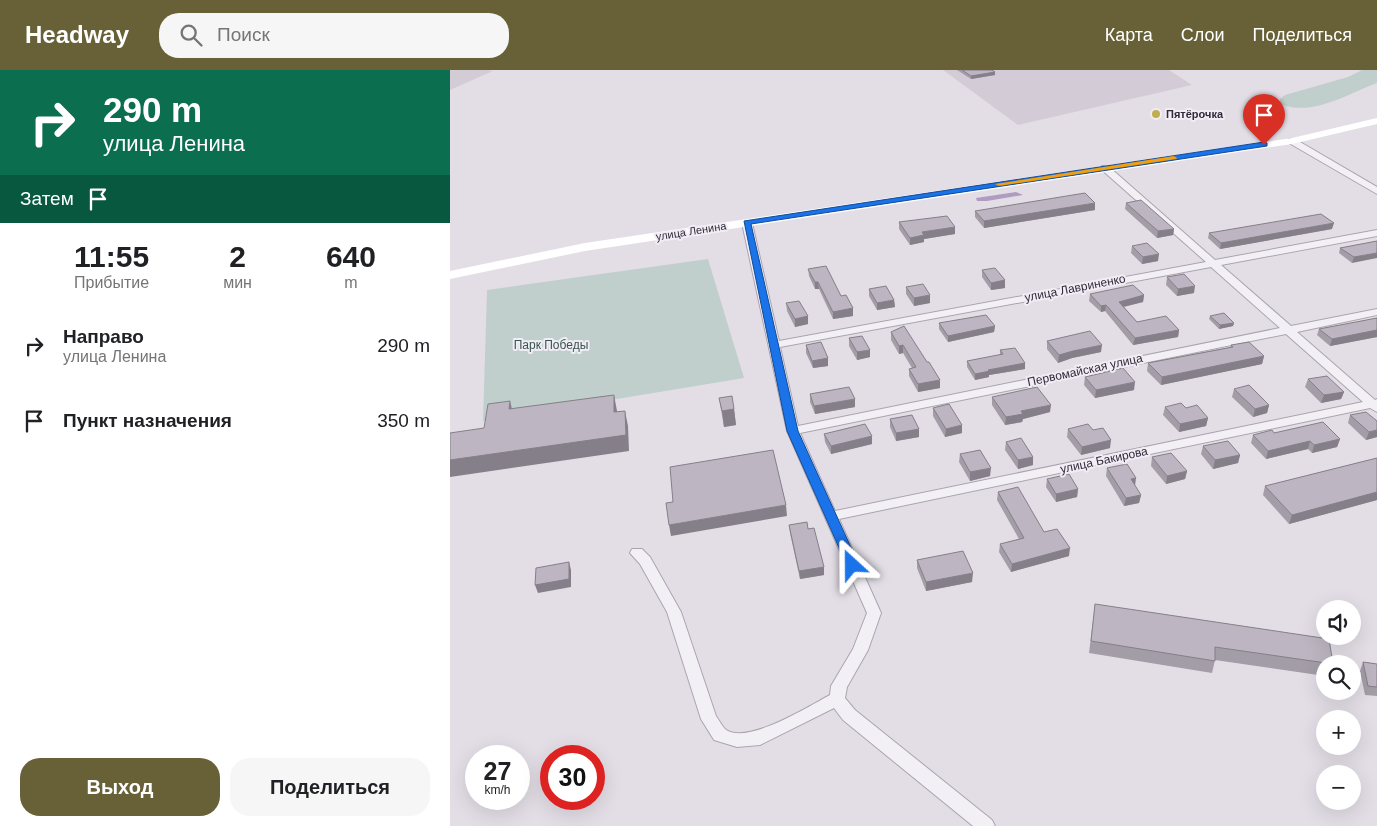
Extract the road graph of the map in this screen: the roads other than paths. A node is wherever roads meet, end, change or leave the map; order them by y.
1 (1377, 122) edge
2 (1292, 141) junction
3 (1105, 168) junction
4 (1377, 191) edge
5 (747, 222) junction
6 (1377, 233) edge
7 (1210, 262) junction
8 (450, 275) edge
9 (1377, 312) edge
10 (1285, 329) junction
11 (774, 345) junction
12 (1375, 405) edge
13 (792, 431) junction
14 (831, 516) junction
15 (637, 553) dead end
16 (837, 699) junction
17 (986, 826) edge

1 - 2 main road, улица Ленина
2 - 3 main road, улица Ленина
2 - 4 street
3 - 5 main road, улица Ленина
3 - 7 street
5 - 8 main road, улица Ленина
5 - 11 street
6 - 7 street, улица Лавриненко
7 - 10 street
7 - 11 street, улица Лавриненко
9 - 10 street, Первомайская улица
10 - 12 street
10 - 13 street, Первомайская улица
11 - 13 street
12 - 14 street, улица Бакирова
13 - 14 street
14 - 16 street
15 - 16 street
16 - 17 street

